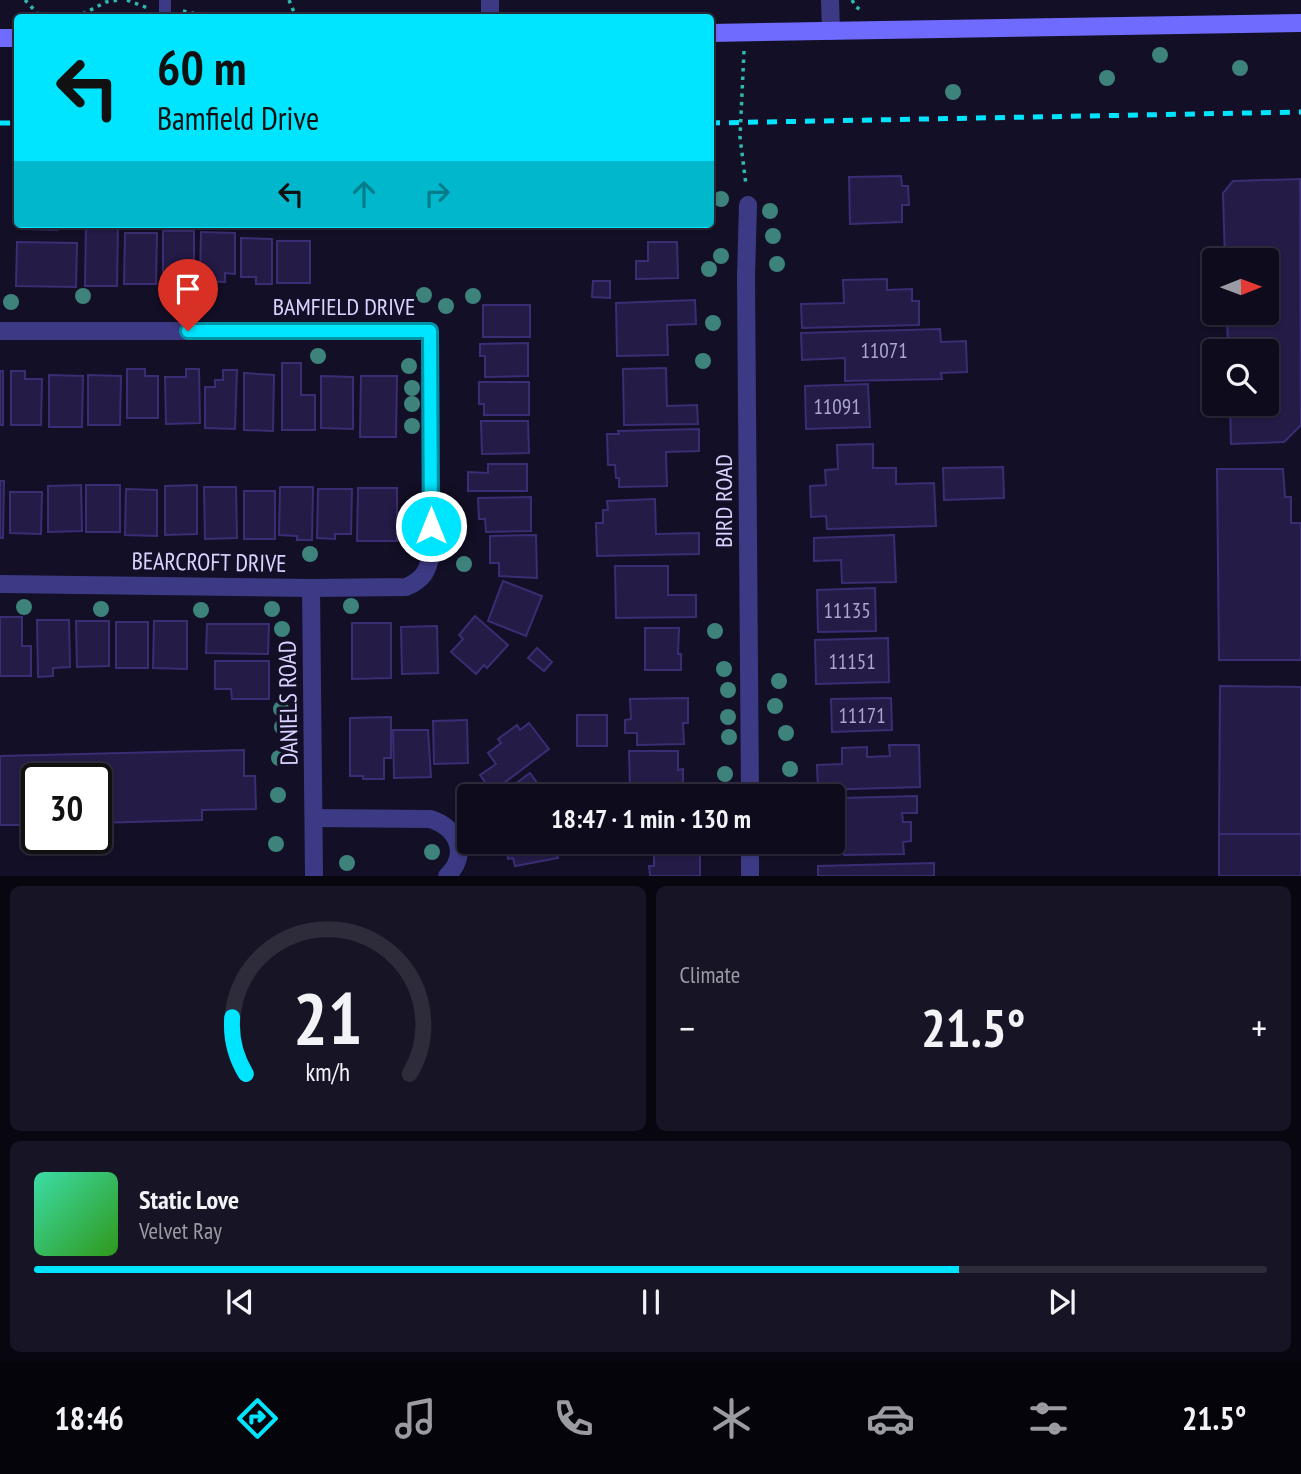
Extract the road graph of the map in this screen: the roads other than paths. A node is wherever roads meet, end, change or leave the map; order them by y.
1 (830, 0) edge
2 (1301, 23) edge
3 (831, 31) junction
4 (714, 33) edge
5 (748, 205) road end
6 (0, 331) edge
7 (416, 583) joint
8 (0, 584) edge
9 (311, 588) junction
10 (750, 784) edge
11 (314, 818) junction
12 (750, 854) edge
13 (314, 876) edge
14 (447, 876) edge
15 (750, 876) edge

1 - 3 street
2 - 3 main road
3 - 4 main road
5 - 10 street, BIRD ROAD
6 - 7 street, BAMFIELD DRIVE
7 - 9 street, BEARCROFT DRIVE
8 - 9 street, BEARCROFT DRIVE
9 - 11 street, DANIELS ROAD
11 - 13 street, DANIELS ROAD
11 - 14 street
12 - 15 street

